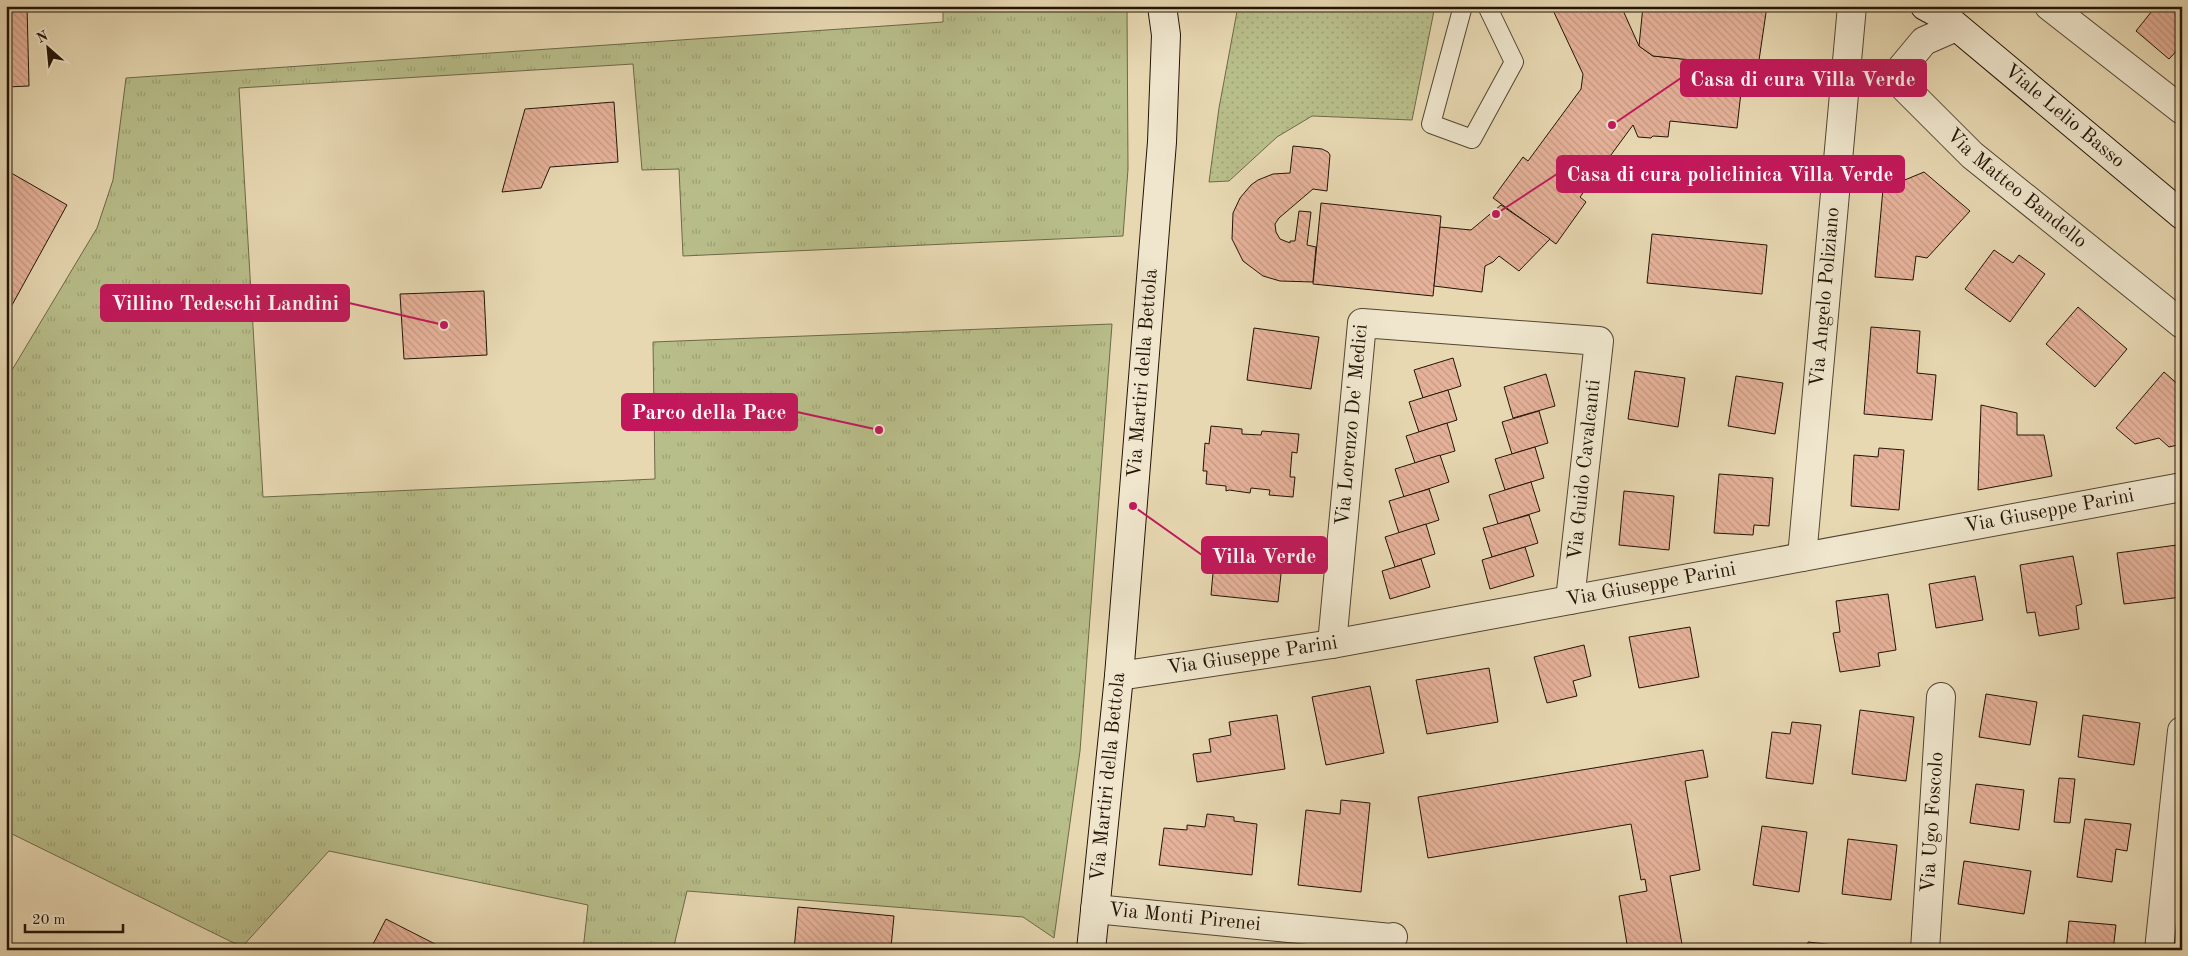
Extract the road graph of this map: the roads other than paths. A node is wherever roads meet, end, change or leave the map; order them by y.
1 (1162, 6) edge
2 (1176, 6) edge
3 (1463, 6) edge
4 (1487, 6) edge
5 (1852, 6) edge
6 (2049, 6) edge
7 (1940, 14) edge
8 (1166, 35) junction
9 (1894, 76) junction
10 (1846, 80) junction
11 (2182, 110) edge
12 (2182, 215) edge
13 (2182, 324) edge
14 (1599, 341) joint
15 (2182, 487) edge
16 (1802, 556) junction
17 (1570, 600) junction
18 (1332, 644) junction
19 (1119, 676) junction
20 (1942, 696) dead end
21 (2182, 731) edge
22 (1095, 909) junction
23 (1393, 937) dead end
24 (1091, 950) edge
25 (1925, 950) edge
26 (2159, 950) edge

1 - 8 street, Via Martiri della Bettola
2 - 8 street, Via Martiri della Bettola
3 - 4 lane
5 - 10 street, Via Angelo Poliziano
6 - 11 street
7 - 9 street
7 - 12 street, Viale Lelio Basso
8 - 19 street, Via Martiri della Bettola
9 - 10 street
9 - 13 street, Via Matteo Bandello
10 - 16 street, Via Angelo Poliziano
14 - 17 street, Via Guido Cavalcanti
14 - 18 street, Via Lorenzo De' Medici
15 - 16 street, Via Giuseppe Parini
16 - 17 street, Via Giuseppe Parini
17 - 18 street, Via Giuseppe Parini
18 - 19 street, Via Giuseppe Parini
19 - 22 street, Via Martiri della Bettola
20 - 25 street, Via Ugo Foscolo
21 - 26 street
22 - 23 street, Via Monti Pirenei
22 - 24 street, Via Martiri della Bettola

